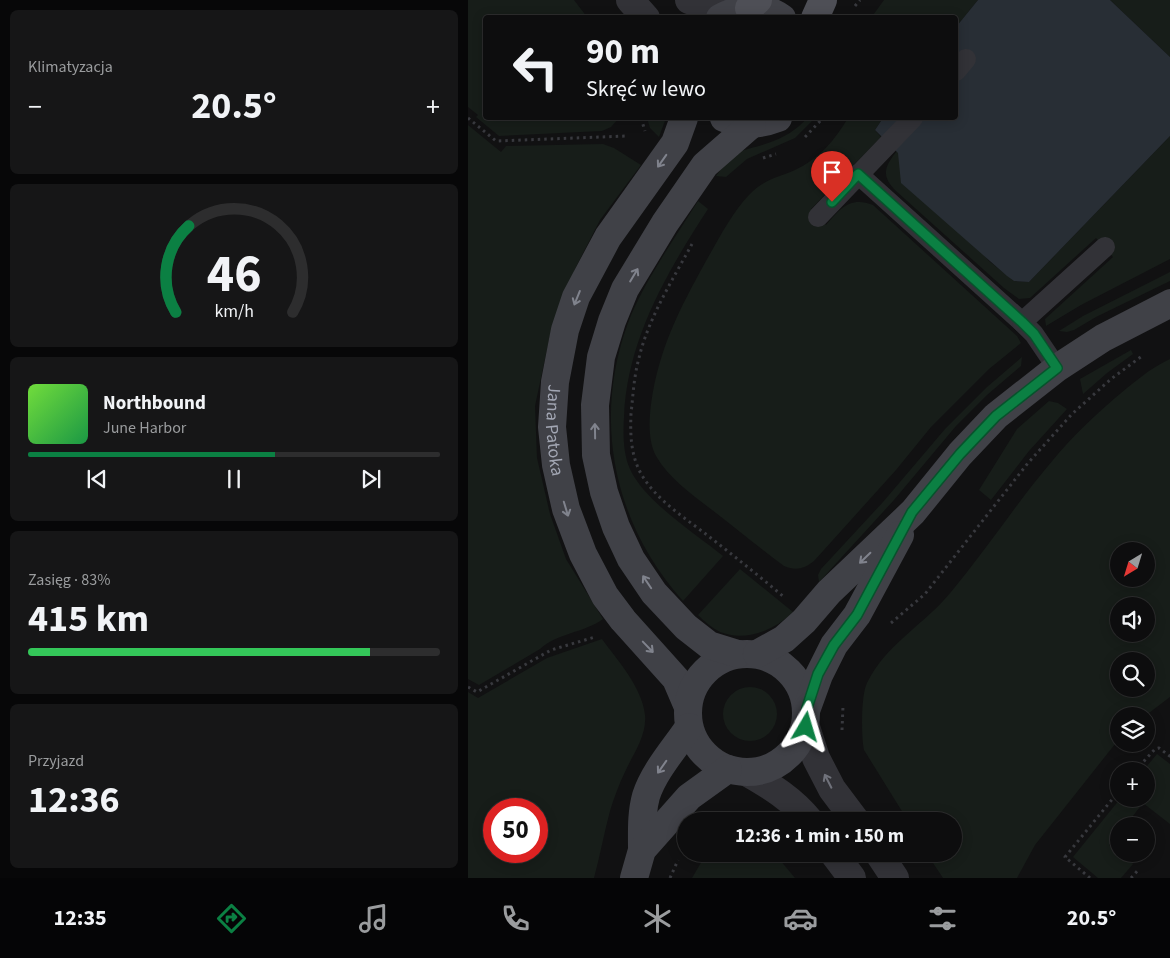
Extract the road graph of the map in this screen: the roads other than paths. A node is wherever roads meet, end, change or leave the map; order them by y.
1 (630, 0) edge
2 (689, 0) edge
3 (823, 0) edge
4 (740, 9) edge
5 (643, 15) edge
6 (776, 15) edge
7 (816, 15) edge
8 (683, 120) edge
9 (730, 120) edge
10 (772, 120) edge
11 (911, 120) edge
12 (752, 124) junction
13 (858, 174) junction
14 (818, 217) dead end
15 (1105, 247) dead end
16 (1170, 303) edge
17 (1022, 322) junction
18 (1057, 368) junction
19 (912, 512) junction
20 (748, 654) junction
21 (689, 717) junction
22 (806, 717) junction
23 (738, 771) junction
24 (802, 812) edge
25 (849, 812) edge
26 (642, 850) junction
27 (840, 862) edge
28 (884, 862) edge
29 (634, 878) edge
30 (852, 878) edge
31 (895, 878) edge

1 - 5 street
2 - 4 street
3 - 7 main road
4 - 6 main road
8 -> 21 main road, Jana Patoka
9 - 12 main road
10 - 12 main road
11 - 13 lane
20 -> 12 main road, Jana Patoka
13 - 14 lane
13 - 17 lane
15 - 17 lane
16 - 18 main road
17 - 18 lane
18 - 19 main road
19 -> 20 main road
19 - 22 main road
20 - 21 main road
20 - 22 main road
21 - 23 main road
21 -> 26 main road
22 - 23 main road
25 -> 22 street
23 - 24 street
23 - 26 main road
26 - 29 main road
27 - 30 street
28 - 31 street

